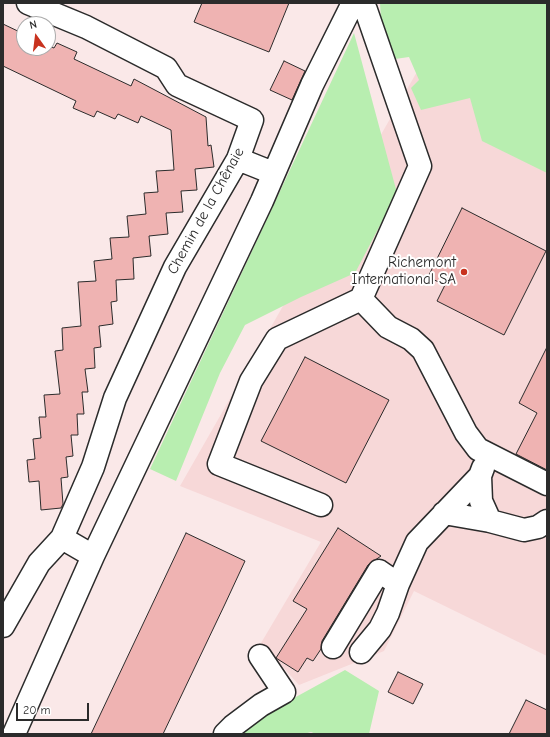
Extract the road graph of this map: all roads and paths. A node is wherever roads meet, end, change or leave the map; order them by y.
1 (28, 3) edge
2 (353, 3) edge
3 (362, 3) edge
4 (238, 159) junction
5 (273, 173) junction
6 (361, 299) junction
7 (488, 456) junction
8 (480, 476) junction
9 (547, 484) edge
10 (321, 505) dead end
11 (444, 513) junction
12 (490, 521) junction
13 (547, 521) edge
14 (62, 538) junction
15 (93, 556) junction
16 (398, 584) junction
17 (3, 626) edge
18 (333, 647) dead end
19 (361, 652) dead end
20 (260, 656) dead end
21 (14, 734) edge
22 (225, 734) edge

1 - 4 street, Chemin de la Chênaie
2 - 5 street
3 - 6 street
4 - 5 street
4 - 14 street, Chemin de la Chênaie
5 - 15 street
6 - 7 street
6 - 10 street
7 - 8 street
7 - 9 street
8 - 11 street
8 - 12 street
11 - 12 street
11 - 16 street
12 - 13 street
14 - 15 street
14 - 17 street, Chemin de la Chênaie
15 - 21 street
16 - 18 street
16 - 19 street
20 - 22 street

